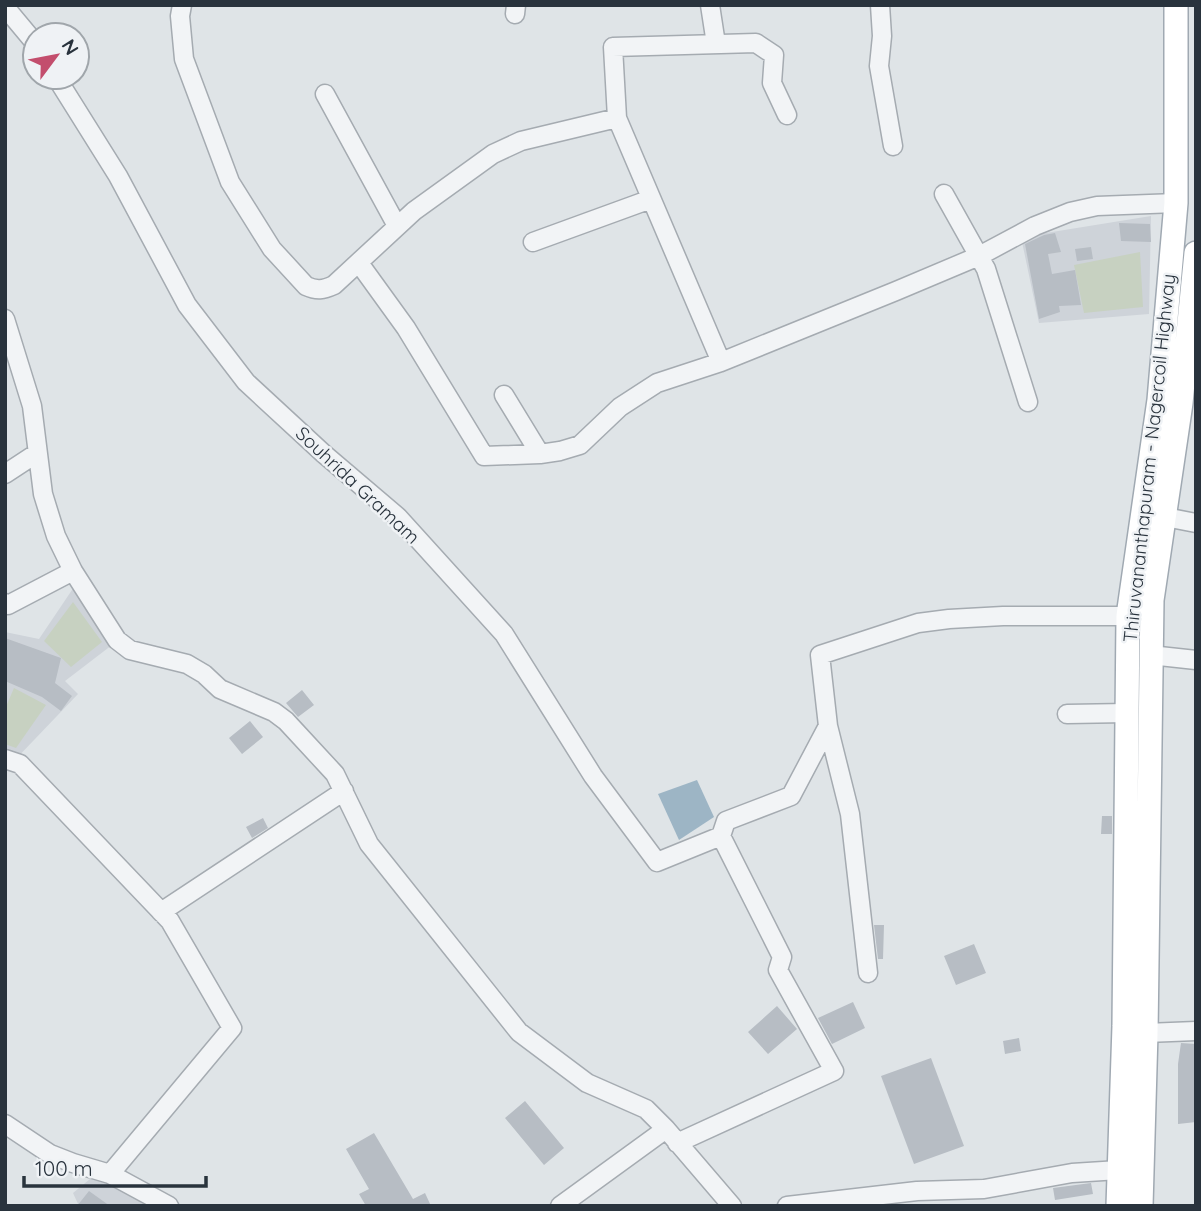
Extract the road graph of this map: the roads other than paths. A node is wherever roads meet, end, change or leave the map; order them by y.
1 (182, 5) edge
2 (710, 5) edge
3 (880, 5) edge
4 (1176, 5) edge
5 (5, 7) edge
6 (21, 26) edge
7 (716, 44) junction
8 (65, 91) edge
9 (325, 94) dead end
10 (787, 115) dead end
11 (617, 118) junction
12 (893, 146) dead end
13 (944, 194) dead end
14 (651, 199) junction
15 (1176, 203) junction
16 (397, 226) junction
17 (533, 242) dead end
18 (1196, 253) edge
19 (979, 256) junction
20 (359, 263) junction
21 (5, 319) edge
22 (721, 362) junction
23 (504, 395) dead end
24 (1028, 402) dead end
25 (37, 453) junction
26 (540, 454) junction
27 (5, 474) edge
28 (1165, 517) junction
29 (1196, 523) edge
30 (73, 570) junction
31 (5, 603) edge
32 (1128, 616) junction
33 (1150, 655) junction
34 (1196, 660) edge
35 (1127, 713) junction
36 (1067, 714) dead end
37 (828, 726) junction
38 (5, 759) edge
39 (344, 791) junction
40 (721, 835) junction
41 (161, 912) junction
42 (868, 973) dead end
43 (1196, 1031) edge
44 (1146, 1033) junction
45 (5, 1124) edge
46 (671, 1136) junction
47 (1119, 1170) junction
48 (110, 1174) junction
49 (169, 1206) edge
50 (560, 1206) edge
51 (732, 1206) edge
52 (787, 1206) edge
53 (1118, 1206) edge
54 (1141, 1206) edge

1 - 20 street
2 - 7 street
3 - 12 street
4 - 15 main road, Thiruvananthapuram - Nagercoil Highway
5 - 6 street
7 - 10 street
7 - 11 street
8 - 40 street, Souhrida Gramam
9 - 16 street
11 - 14 street
11 - 16 street
13 - 19 street
14 - 17 street
14 - 22 street
15 - 19 street
15 - 32 main road, Thiruvananthapuram - Nagercoil Highway
16 - 20 street
18 - 28 main road, Thiruvananthapuram - Nagercoil Highway
19 - 22 street
19 - 24 street
20 - 26 street
21 - 25 street
22 - 26 street
23 - 26 street
25 - 27 street
25 - 30 street
28 - 29 street
28 - 33 main road, Thiruvananthapuram - Nagercoil Highway
30 - 31 street
30 - 39 street
32 - 35 main road, Thiruvananthapuram - Nagercoil Highway
32 - 37 street
33 - 34 street
33 - 44 main road, Thiruvananthapuram - Nagercoil Highway
35 - 36 street
35 - 47 main road, Thiruvananthapuram - Nagercoil Highway
37 - 40 street
37 - 42 street
38 - 41 street
39 - 41 street
39 - 46 street
40 - 46 street
41 - 48 street
43 - 44 street
44 - 54 main road, Thiruvananthapuram - Nagercoil Highway
45 - 48 street
46 - 50 street
46 - 51 street
47 - 52 street
47 - 53 main road, Thiruvananthapuram - Nagercoil Highway
48 - 49 street

